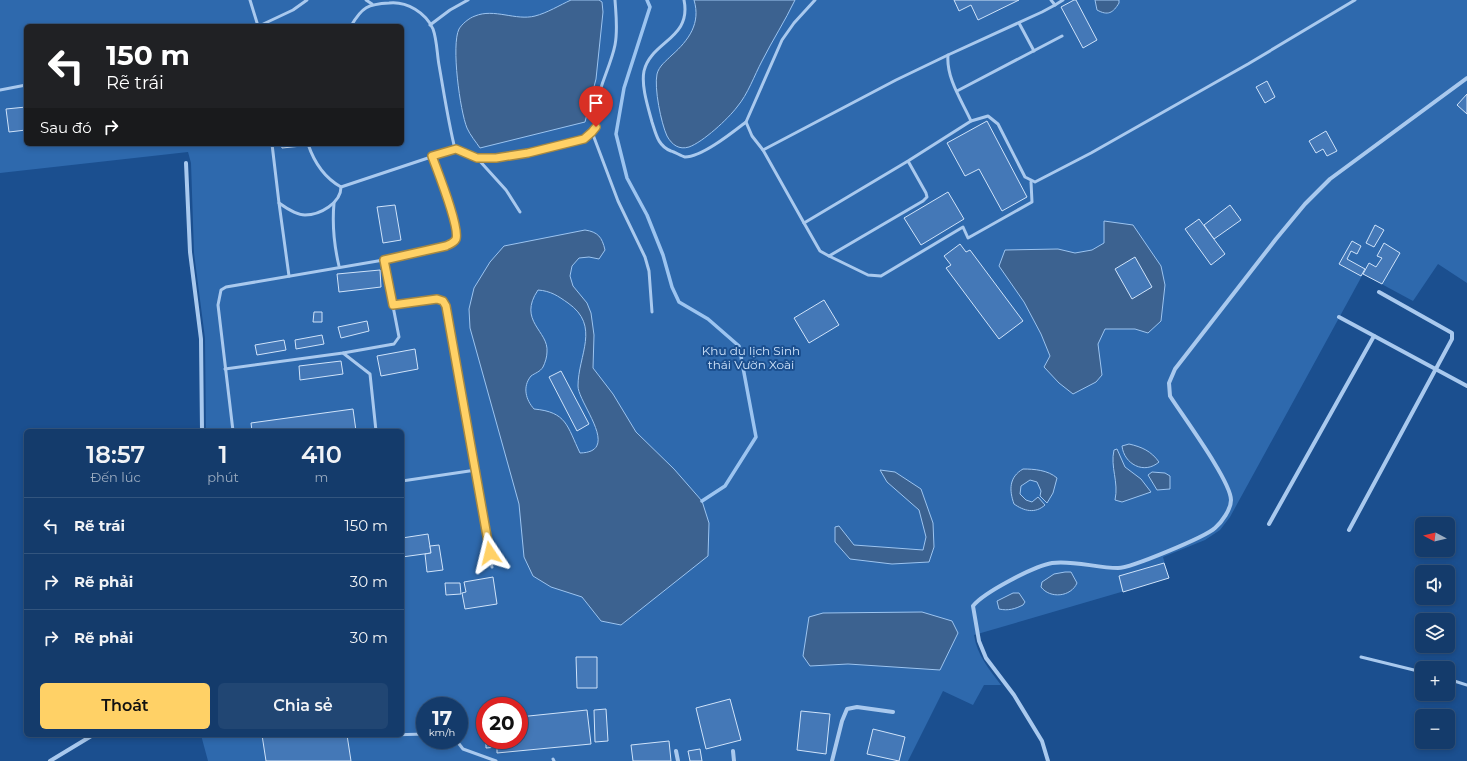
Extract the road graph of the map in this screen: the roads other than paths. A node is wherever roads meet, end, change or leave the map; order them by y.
1 (250, 0) edge
2 (307, 0) edge
3 (366, 0) edge
4 (468, 0) edge
5 (615, 0) edge
6 (684, 0) edge
7 (815, 0) edge
8 (1051, 0) edge
9 (1063, 0) edge
10 (1355, 0) edge
11 (372, 4) junction
12 (1055, 5) junction
13 (1019, 23) junction
14 (257, 24) edge
15 (262, 24) edge
16 (352, 24) edge
17 (430, 25) junction
18 (1062, 36) dead end
19 (1034, 51) junction
20 (948, 55) junction
21 (1467, 78) edge
22 (24, 85) edge
23 (0, 90) edge
24 (957, 91) junction
25 (971, 120) junction
26 (746, 122) junction
27 (592, 132) junction
28 (272, 146) edge
29 (309, 146) edge
30 (456, 149) junction
31 (763, 150) junction
32 (432, 156) junction
33 (477, 158) junction
34 (908, 161) junction
35 (186, 163) dead end
36 (1031, 182) junction
37 (341, 187) junction
38 (334, 202) junction
39 (279, 203) junction
40 (520, 212) dead end
41 (804, 223) junction
42 (829, 256) junction
43 (384, 260) junction
44 (339, 266) junction
45 (289, 276) junction
46 (1379, 292) dead end
47 (393, 305) junction
48 (652, 312) dead end
49 (1339, 317) dead end
50 (1374, 336) junction
51 (343, 353) junction
52 (225, 369) junction
53 (1436, 370) junction
54 (1467, 386) edge
55 (202, 429) edge
56 (233, 429) edge
57 (376, 429) edge
58 (476, 470) junction
59 (404, 481) edge
60 (1269, 524) dead end
61 (1348, 530) dead end
62 (492, 567) dead end
63 (1361, 657) dead end
64 (1415, 670) edge
65 (1455, 681) edge
66 (1467, 685) edge
67 (893, 712) dead end
68 (416, 734) edge
69 (404, 735) edge
70 (90, 737) edge
71 (463, 749) edge
72 (676, 751) dead end
73 (733, 751) dead end
74 (50, 761) edge
75 (496, 761) edge
76 (678, 761) edge
77 (734, 761) edge
78 (832, 761) edge
79 (1048, 761) edge

1 - 14 lane
2 - 15 lane
3 - 11 lane
4 - 17 lane
5 - 27 lane
6 - 26 lane
7 - 26 lane
8 - 12 lane
9 - 12 lane
10 - 36 lane
11 - 16 lane
11 - 17 lane
12 - 13 lane
13 - 19 lane
13 - 20 lane
17 - 30 lane
18 - 19 lane
19 - 24 lane
20 - 24 lane
20 - 31 lane
21 - 79 street
22 - 23 lane
24 - 25 lane
25 - 34 lane
25 - 36 lane
26 - 31 lane
27 - 33 lane
27 - 48 lane
28 - 39 lane
29 - 37 lane
30 - 32 lane
30 - 33 lane
31 - 41 lane
32 - 37 lane
32 - 43 lane
33 - 40 lane
34 - 41 lane
34 - 42 lane
35 - 55 street
36 - 42 lane
37 - 38 lane
38 - 39 lane
38 - 44 lane
39 - 45 lane
41 - 42 lane
43 - 44 lane
43 - 47 lane
44 - 45 lane
45 - 52 lane
46 - 53 street
47 - 51 lane
47 - 58 lane
49 - 50 street
50 - 53 street
50 - 60 street
51 - 52 lane
51 - 57 lane
52 - 56 lane
53 - 54 street
53 - 61 street
58 - 59 lane
58 - 62 lane
63 - 64 lane
65 - 66 lane
67 - 78 street
68 - 69 lane
70 - 74 street
71 - 75 lane
72 - 76 street
73 - 77 street

